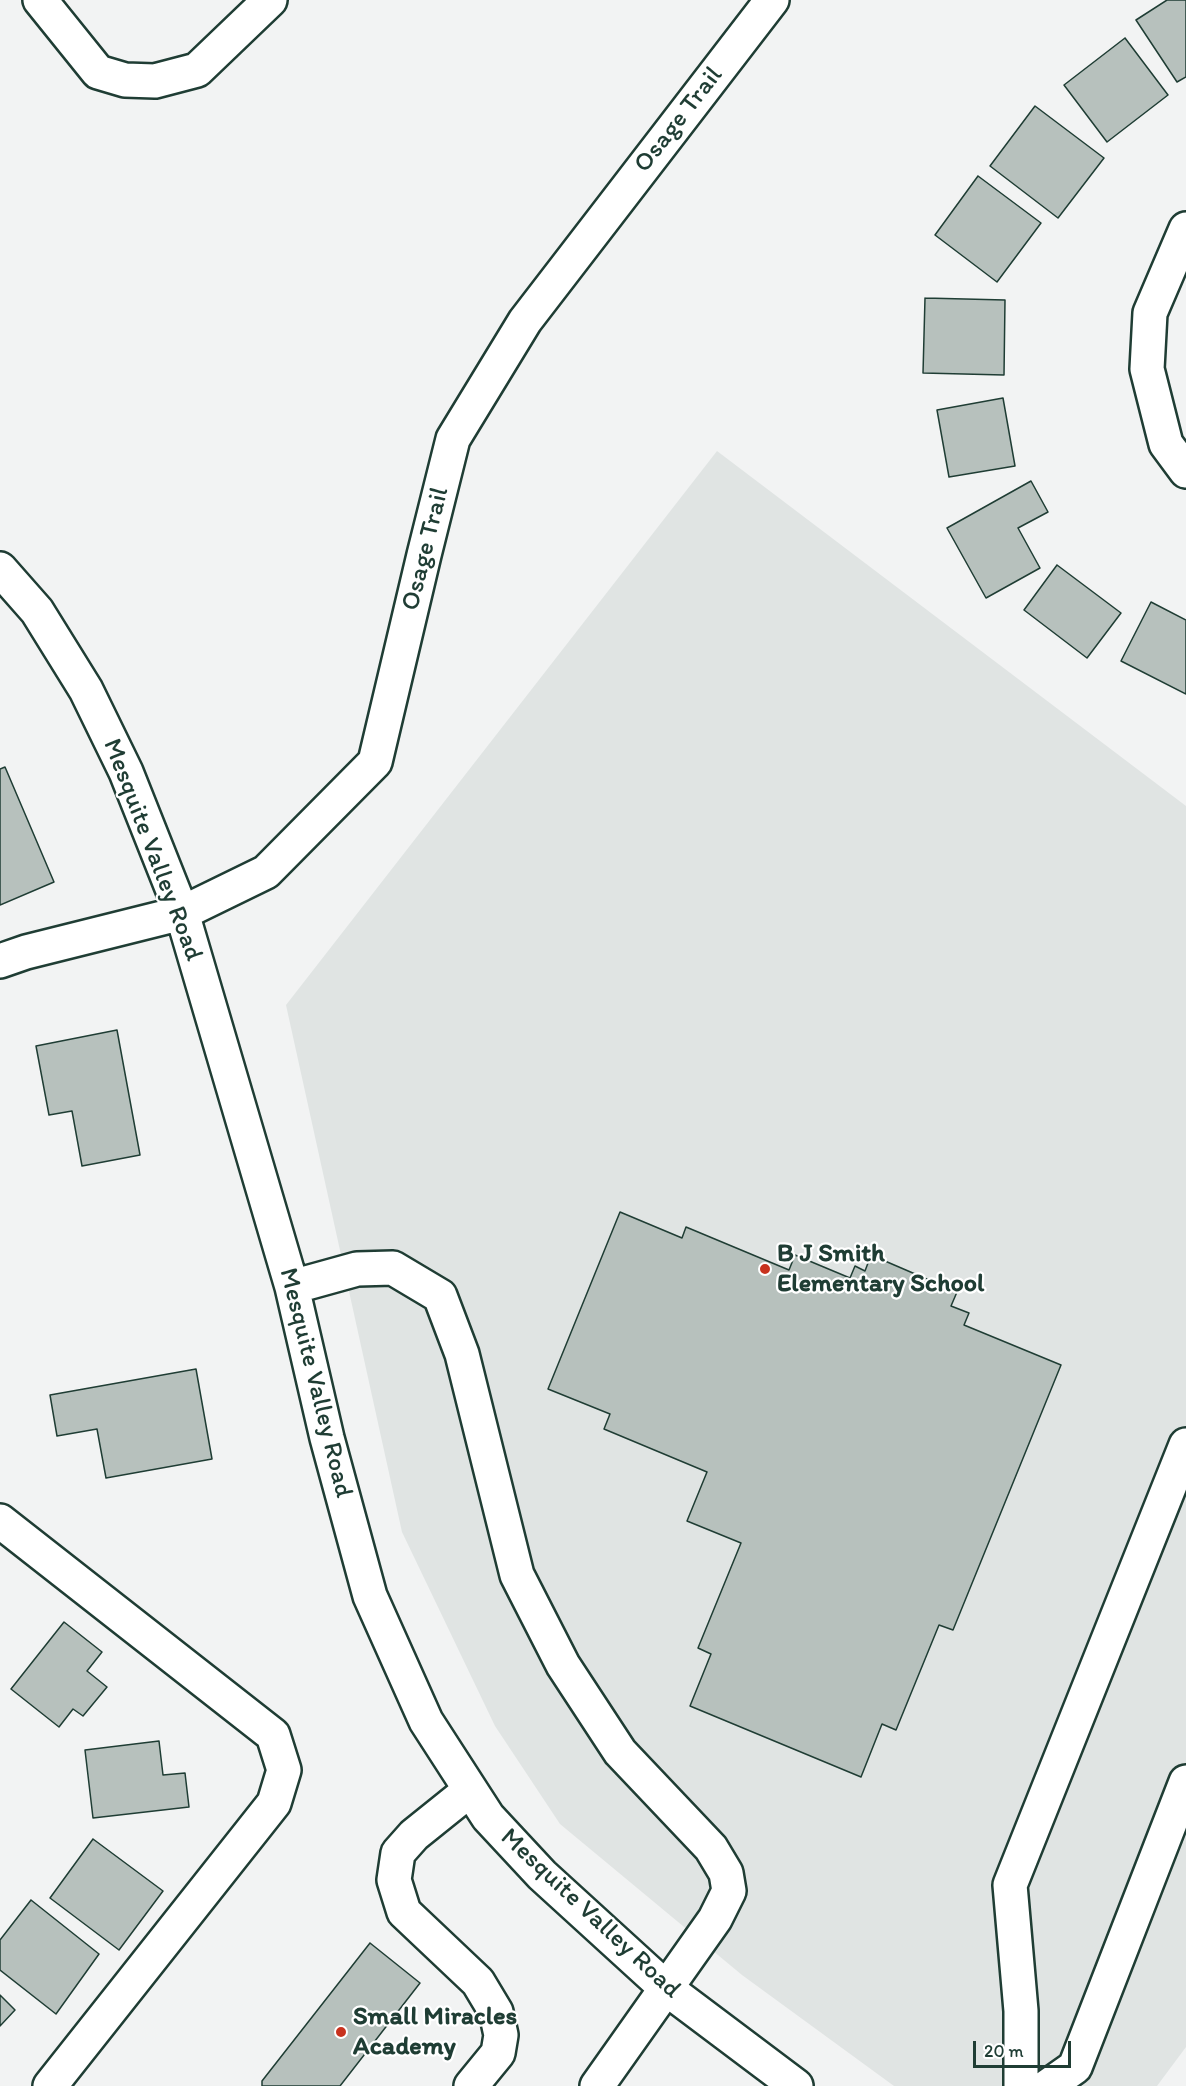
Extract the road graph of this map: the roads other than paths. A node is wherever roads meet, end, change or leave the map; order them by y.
1 (40, 0) edge
2 (270, 0) edge
3 (772, 0) edge
4 (1186, 229) edge
5 (1186, 471) edge
6 (0, 569) edge
7 (182, 913) junction
8 (0, 961) edge
9 (292, 1287) junction
10 (1186, 1445) edge
11 (0, 1521) edge
12 (1186, 1782) edge
13 (470, 1790) junction
14 (667, 1989) junction
15 (50, 2086) edge
16 (471, 2086) edge
17 (597, 2086) edge
18 (796, 2086) edge
19 (1021, 2086) edge
20 (1048, 2086) edge

1 - 2 street
3 - 7 street, Osage Trail
4 - 5 street
6 - 7 street, Mesquite Valley Road
7 - 8 street, Osage Trail
7 - 9 street, Mesquite Valley Road
9 - 13 street, Mesquite Valley Road
9 - 14 street
10 - 19 street
11 - 15 street
12 - 20 street
13 - 14 street, Mesquite Valley Road
13 - 16 street
14 - 17 street
14 - 18 street, Mesquite Valley Road

